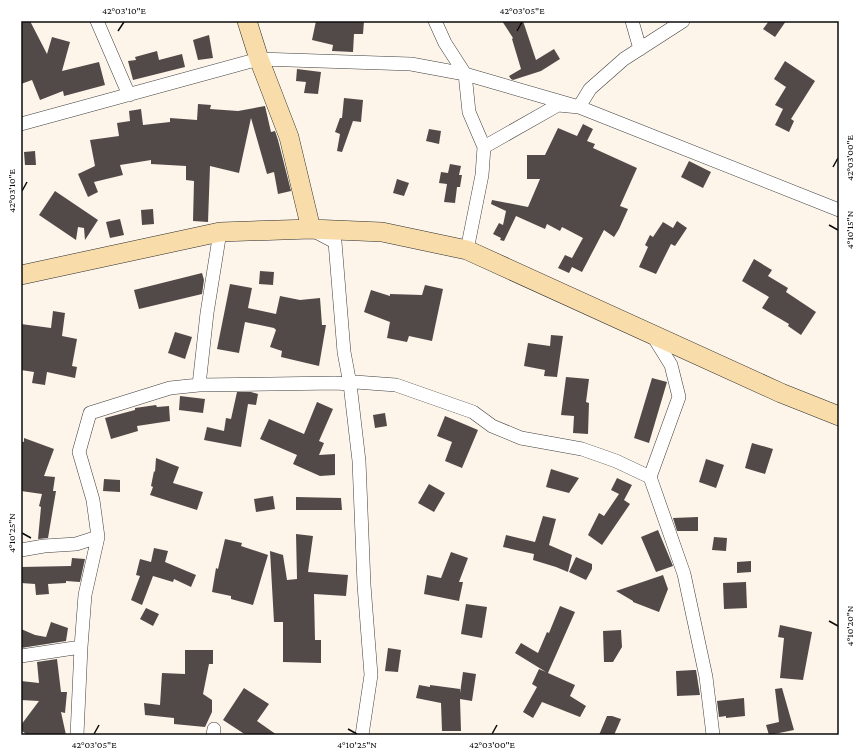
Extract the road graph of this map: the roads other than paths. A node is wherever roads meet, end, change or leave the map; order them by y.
1 (98, 21) edge
2 (247, 21) edge
3 (435, 21) edge
4 (632, 21) edge
5 (683, 21) edge
6 (640, 49) junction
7 (260, 59) junction
8 (465, 74) junction
9 (129, 95) junction
10 (579, 108) junction
11 (21, 124) edge
12 (484, 147) junction
13 (839, 210) edge
14 (311, 229) junction
15 (220, 232) junction
16 (467, 250) junction
17 (21, 275) edge
18 (653, 336) junction
19 (350, 384) junction
20 (199, 385) junction
21 (839, 416) edge
22 (650, 477) junction
23 (98, 537) junction
24 (21, 550) edge
25 (81, 647) junction
26 (21, 656) edge
27 (77, 735) edge
28 (362, 735) edge
29 (713, 735) edge

1 - 9 street
2 - 7 street
3 - 8 street
4 - 6 street
5 - 6 street
6 - 10 street
7 - 8 street
7 - 9 street
7 - 14 street
8 - 10 street
8 - 12 street
9 - 11 street
10 - 12 street
10 - 13 street
12 - 16 street
14 - 15 street
14 - 16 street
14 - 19 street
15 - 17 street
15 - 20 street
16 - 18 street
18 - 21 street
18 - 22 street
19 - 20 street
19 - 22 street
19 - 28 street
20 - 23 street
22 - 29 street
23 - 24 street
23 - 25 street
25 - 26 street
25 - 27 street

